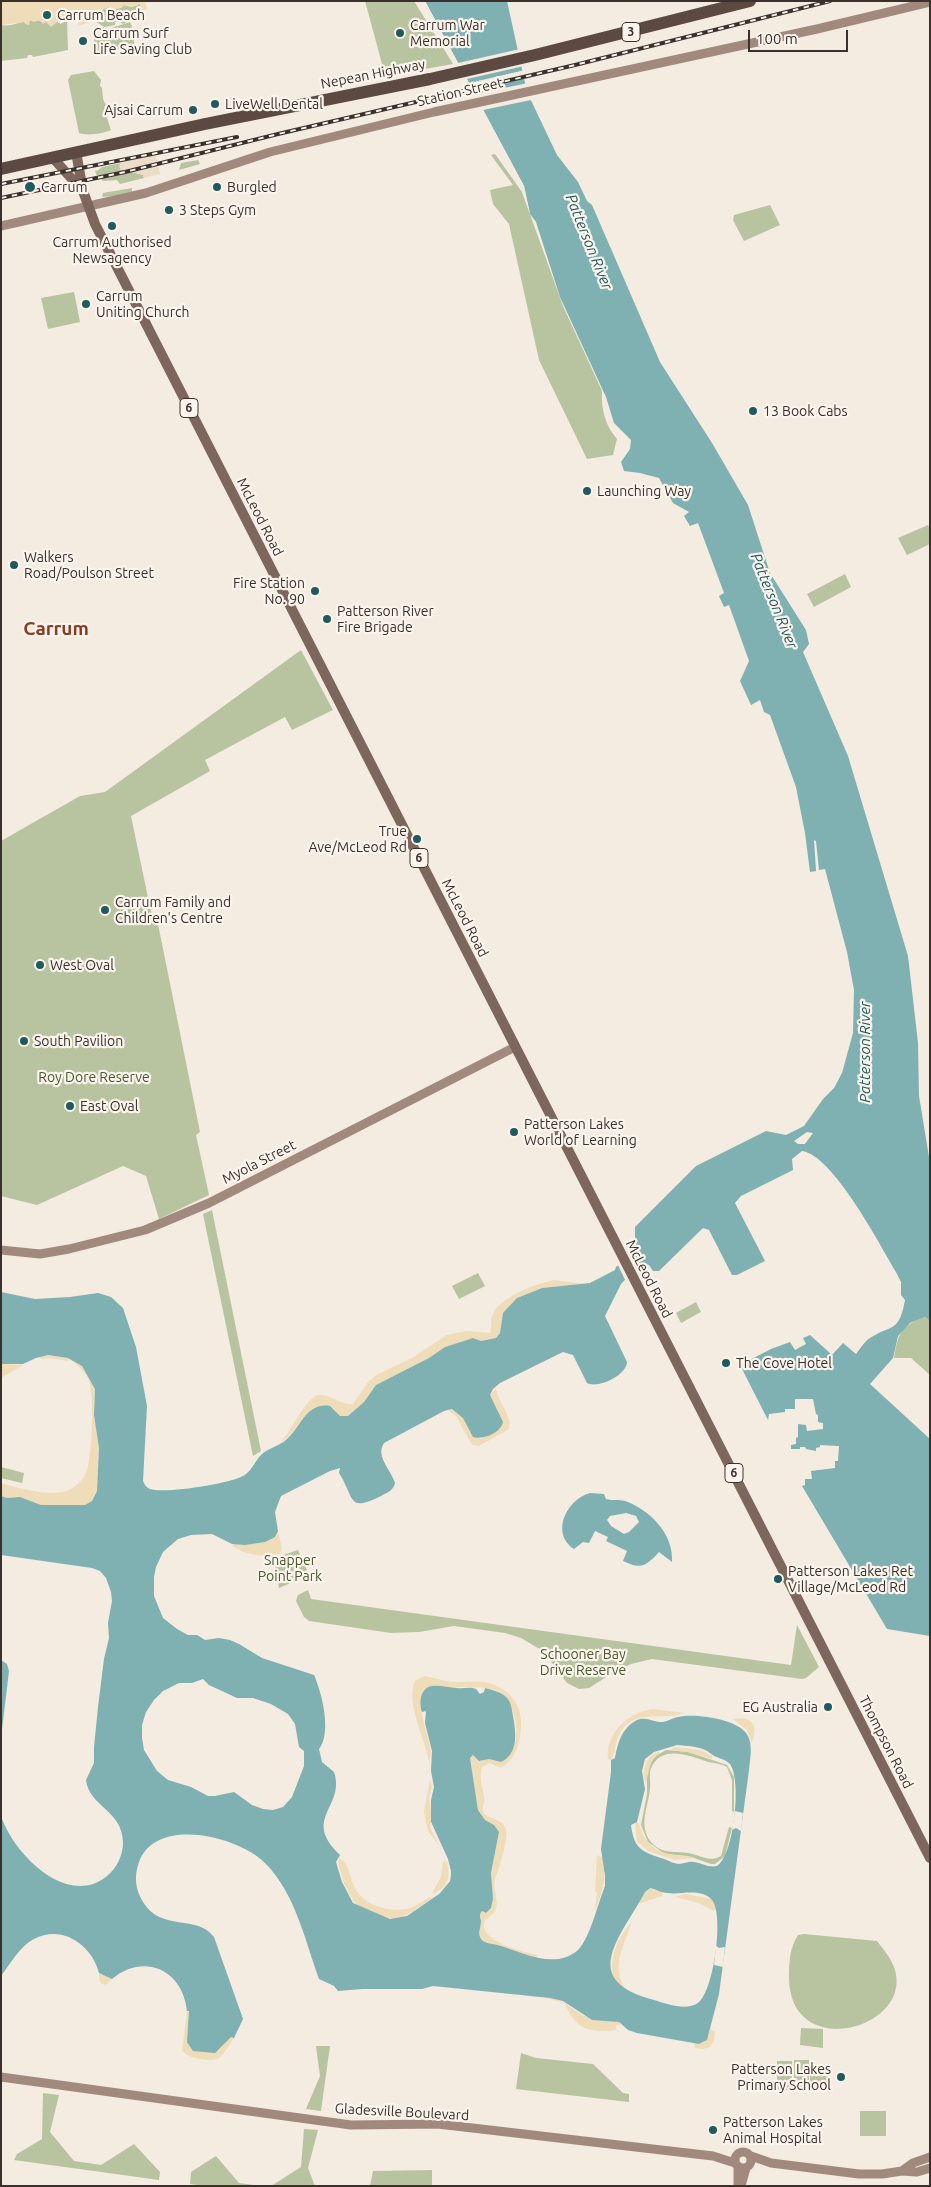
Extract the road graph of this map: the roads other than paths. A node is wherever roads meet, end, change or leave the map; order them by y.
1 (750, 1) edge
2 (930, 2) edge
3 (76, 152) junction
4 (52, 158) junction
5 (1, 168) edge
6 (83, 191) junction
7 (88, 206) junction
8 (1, 226) edge
9 (515, 1047) junction
10 (1, 1250) edge
11 (831, 1664) joint
12 (930, 1858) edge
13 (1, 2077) edge
14 (751, 2156) junction
15 (930, 2157) edge
16 (741, 2163) junction
17 (771, 2163) junction
18 (930, 2168) edge
19 (902, 2171) junction
20 (740, 2186) edge

1 - 3 highway, Nepean Highway / 3
2 - 7 street, Station Street
3 - 4 highway, Nepean Highway / 3
3 - 6 main road, McLeod Road / 6
4 - 5 highway, Nepean Highway / 3
4 - 6 main road
6 - 7 main road, McLeod Road / 6
7 - 8 street, Station Street
7 - 9 main road, McLeod Road / 6
9 - 10 street, Myola Street
9 - 11 main road, McLeod Road / 6
11 - 12 main road, Thompson Road / 6
13 - 16 street, Gladesville Boulevard
14 - 16 street
14 - 16 street, Gladesville Boulevard
14 - 17 street, Gladesville Boulevard
15 - 19 street, Gladesville Boulevard
16 - 17 street, Gladesville Boulevard
16 - 20 street
17 - 19 street, Gladesville Boulevard
18 - 19 street, Gladesville Boulevard

